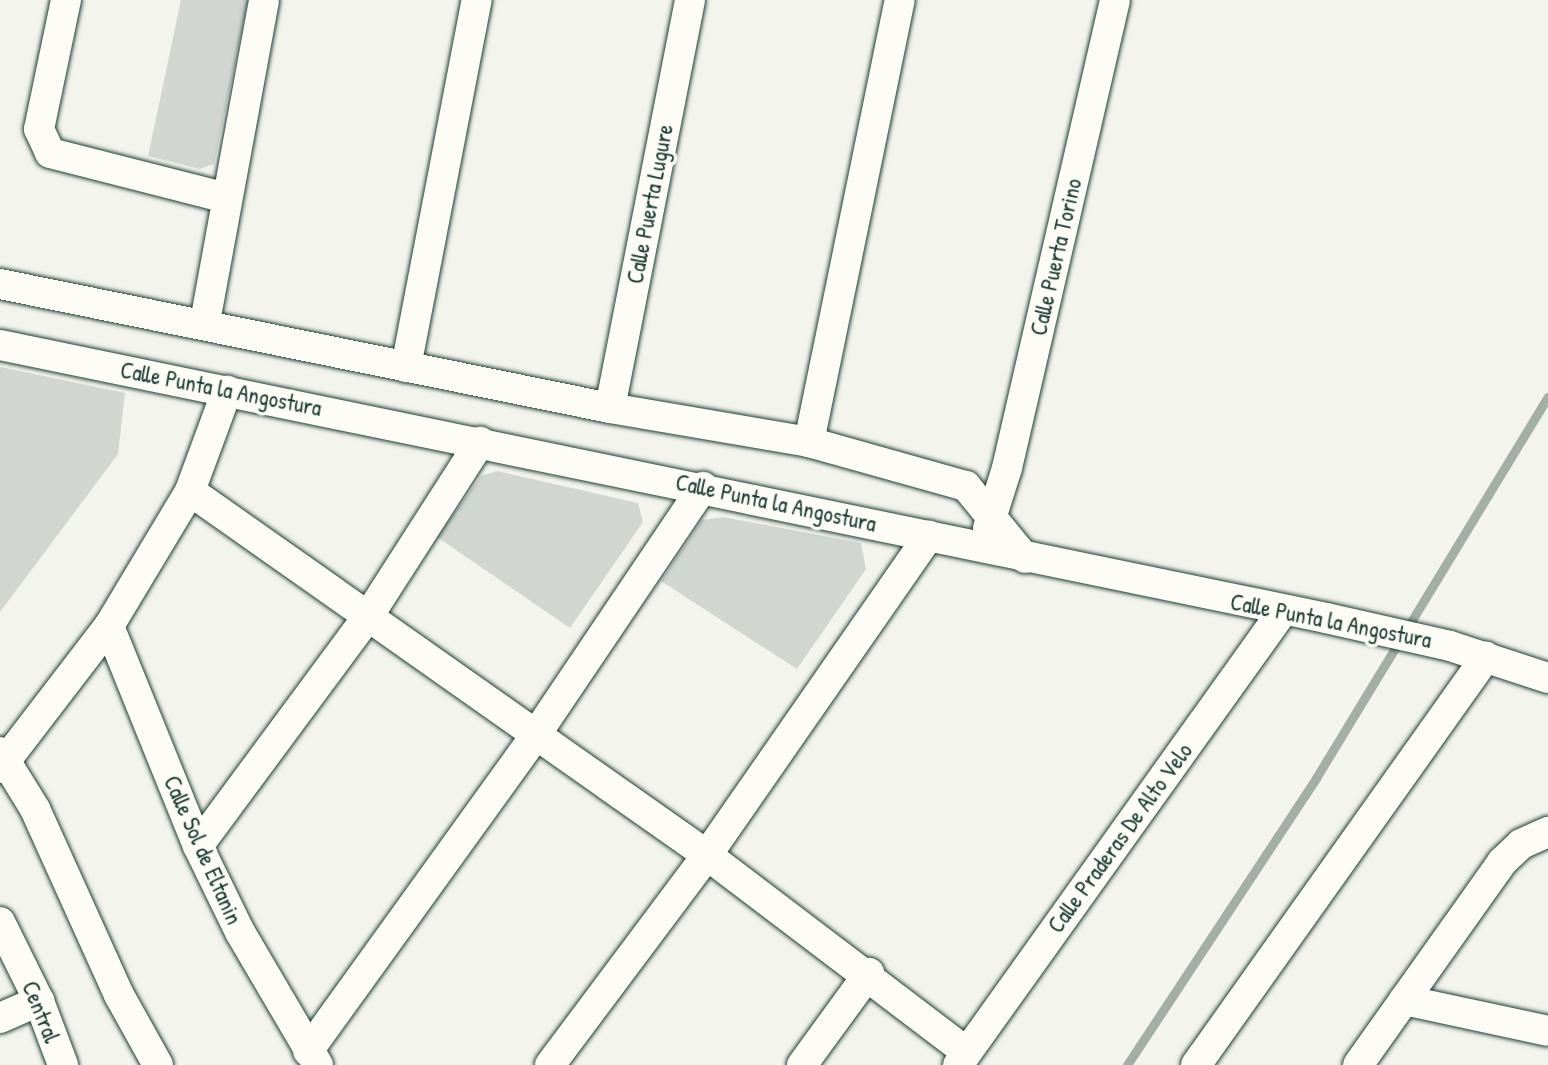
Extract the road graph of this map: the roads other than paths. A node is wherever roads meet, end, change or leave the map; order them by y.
1 (66, 0) edge
2 (264, 0) edge
3 (477, 0) edge
4 (690, 0) edge
5 (900, 0) edge
6 (1115, 0) edge
7 (226, 198) junction
8 (0, 284) edge
9 (205, 322) junction
10 (0, 345) edge
11 (406, 367) junction
12 (227, 391) junction
13 (610, 408) junction
14 (480, 442) junction
15 (809, 442) junction
16 (703, 487) junction
17 (190, 491) junction
18 (992, 514) junction
19 (929, 536) junction
20 (981, 548) junction
21 (1025, 558) junction
22 (1282, 612) junction
23 (369, 615) junction
24 (109, 626) junction
25 (1486, 657) junction
26 (1548, 678) edge
27 (537, 733) junction
28 (3, 761) edge
29 (1548, 832) edge
30 (198, 846) junction
31 (707, 855) junction
32 (0, 922) edge
33 (869, 973) junction
34 (1404, 1000) junction
35 (39, 1002) junction
36 (0, 1018) edge
37 (1548, 1031) edge
38 (313, 1058) edge
39 (963, 1059) edge
40 (63, 1065) edge
41 (158, 1065) edge
42 (550, 1065) edge
43 (802, 1065) edge
44 (1196, 1065) edge
45 (1358, 1065) edge

1 - 7 street
2 - 7 street
3 - 11 street
4 - 13 street, Calle Puerta Lugure
5 - 15 street
6 - 18 street, Calle Puerta Torino
7 - 9 street
8 - 9 street
9 - 11 street
10 - 12 street, Calle Punta la Angostura
11 - 13 street
12 - 14 street, Calle Punta la Angostura
12 - 17 street
13 - 15 street
14 - 16 street, Calle Punta la Angostura
14 - 23 street
15 - 18 street
16 - 19 street, Calle Punta la Angostura
16 - 27 street
17 - 23 street
17 - 24 street
18 - 20 street, Calle Puerta Torino
18 - 21 street
19 - 20 street, Calle Punta la Angostura
19 - 31 street
20 - 21 street, Calle Punta la Angostura
21 - 22 street, Calle Punta la Angostura
22 - 25 street, Calle Punta la Angostura
22 - 39 street, Calle Praderas De Alto Velo
23 - 27 street
23 - 30 street
24 - 28 street
24 - 30 street, Calle Sol de Eltanin
25 - 26 street, Calle Punta la Angostura
25 - 44 street
27 - 31 street
27 - 38 street
28 - 41 street
29 - 34 street
30 - 38 street, Calle Sol de Eltanin
31 - 33 street
31 - 42 street
32 - 35 street, Central
33 - 39 street
33 - 43 street
34 - 37 street
34 - 45 street
35 - 36 street
35 - 40 street, Central

